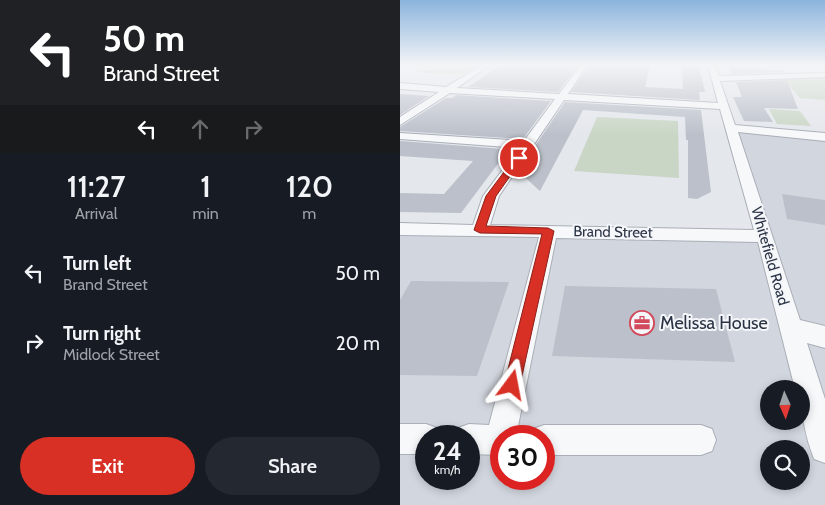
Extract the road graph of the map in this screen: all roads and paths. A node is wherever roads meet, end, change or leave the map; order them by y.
1 (431, 89) edge
2 (567, 89) edge
3 (719, 89) edge
4 (449, 90) junction
5 (561, 97) junction
6 (725, 106) junction
7 (400, 122) edge
8 (732, 128) junction
9 (400, 136) edge
10 (825, 138) edge
11 (528, 145) junction
12 (400, 229) edge
13 (480, 230) junction
14 (548, 231) junction
15 (766, 236) junction
16 (790, 328) junction
17 (825, 336) edge
18 (503, 425) edge
19 (400, 439) edge
20 (415, 439) edge
21 (555, 440) edge
22 (700, 440) dead end
23 (825, 448) edge

1 - 4 street
2 - 5 street
3 - 6 street, Whitefield Road
4 - 5 street
4 - 7 street
5 - 6 street
5 - 11 street
6 - 8 street, Whitefield Road
8 - 10 street
8 - 15 street, Whitefield Road
9 - 11 street
11 - 13 street
12 - 13 street, Brand Street
13 - 14 street, Brand Street
14 - 15 street, Brand Street
14 - 18 street
15 - 16 street, Whitefield Road
16 - 17 street
16 - 23 street, Whitefield Road
19 - 20 street
21 - 22 street

